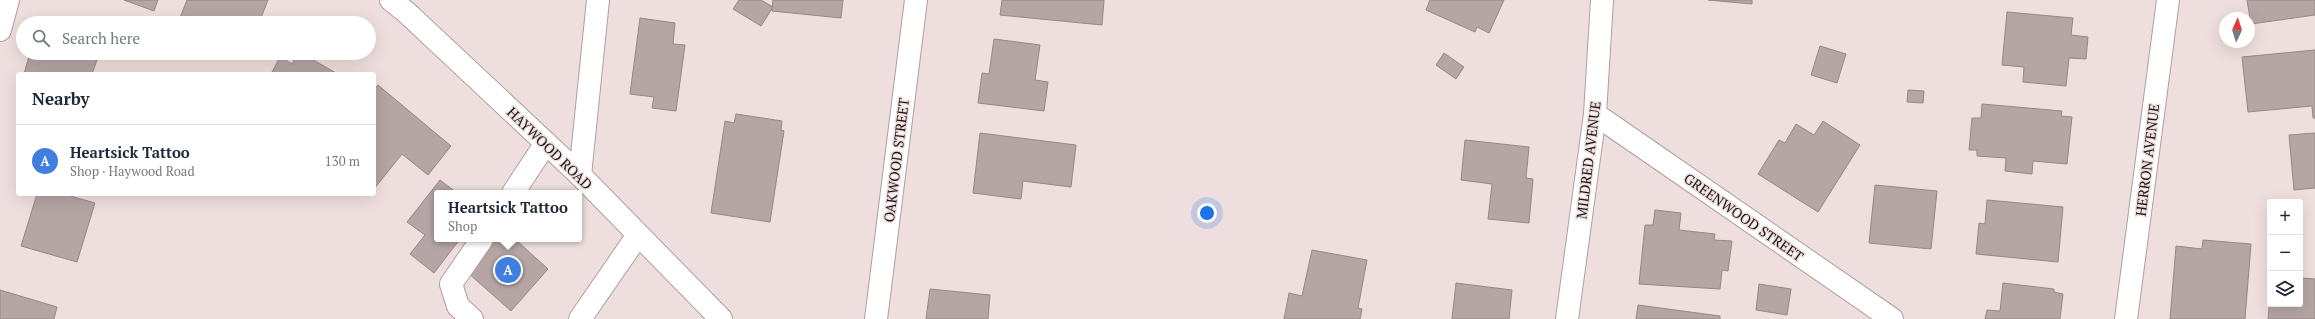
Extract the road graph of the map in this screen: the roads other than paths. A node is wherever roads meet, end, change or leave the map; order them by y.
1 (8, 0) edge
2 (598, 0) edge
3 (916, 0) edge
4 (1602, 0) edge
5 (2168, 0) edge
6 (403, 4) edge
7 (0, 30) edge
8 (1595, 114) junction
9 (546, 143) junction
10 (580, 175) junction
11 (515, 190) edge
12 (638, 235) junction
13 (480, 242) edge
14 (472, 319) edge
15 (580, 319) edge
16 (721, 319) edge
17 (876, 319) edge
18 (1568, 319) edge
19 (1892, 319) edge
20 (2126, 319) edge

1 - 7 street
2 - 10 street
3 - 17 street, OAKWOOD STREET
4 - 8 street, MILDRED AVENUE
5 - 20 street, HERRON AVENUE
6 - 9 street, HAYWOOD ROAD
8 - 18 street, MILDRED AVENUE
8 - 19 street, GREENWOOD STREET
9 - 10 street, HAYWOOD ROAD
9 - 11 street
10 - 12 street, HAYWOOD ROAD
12 - 15 street
12 - 16 street, HAYWOOD ROAD
13 - 14 street

